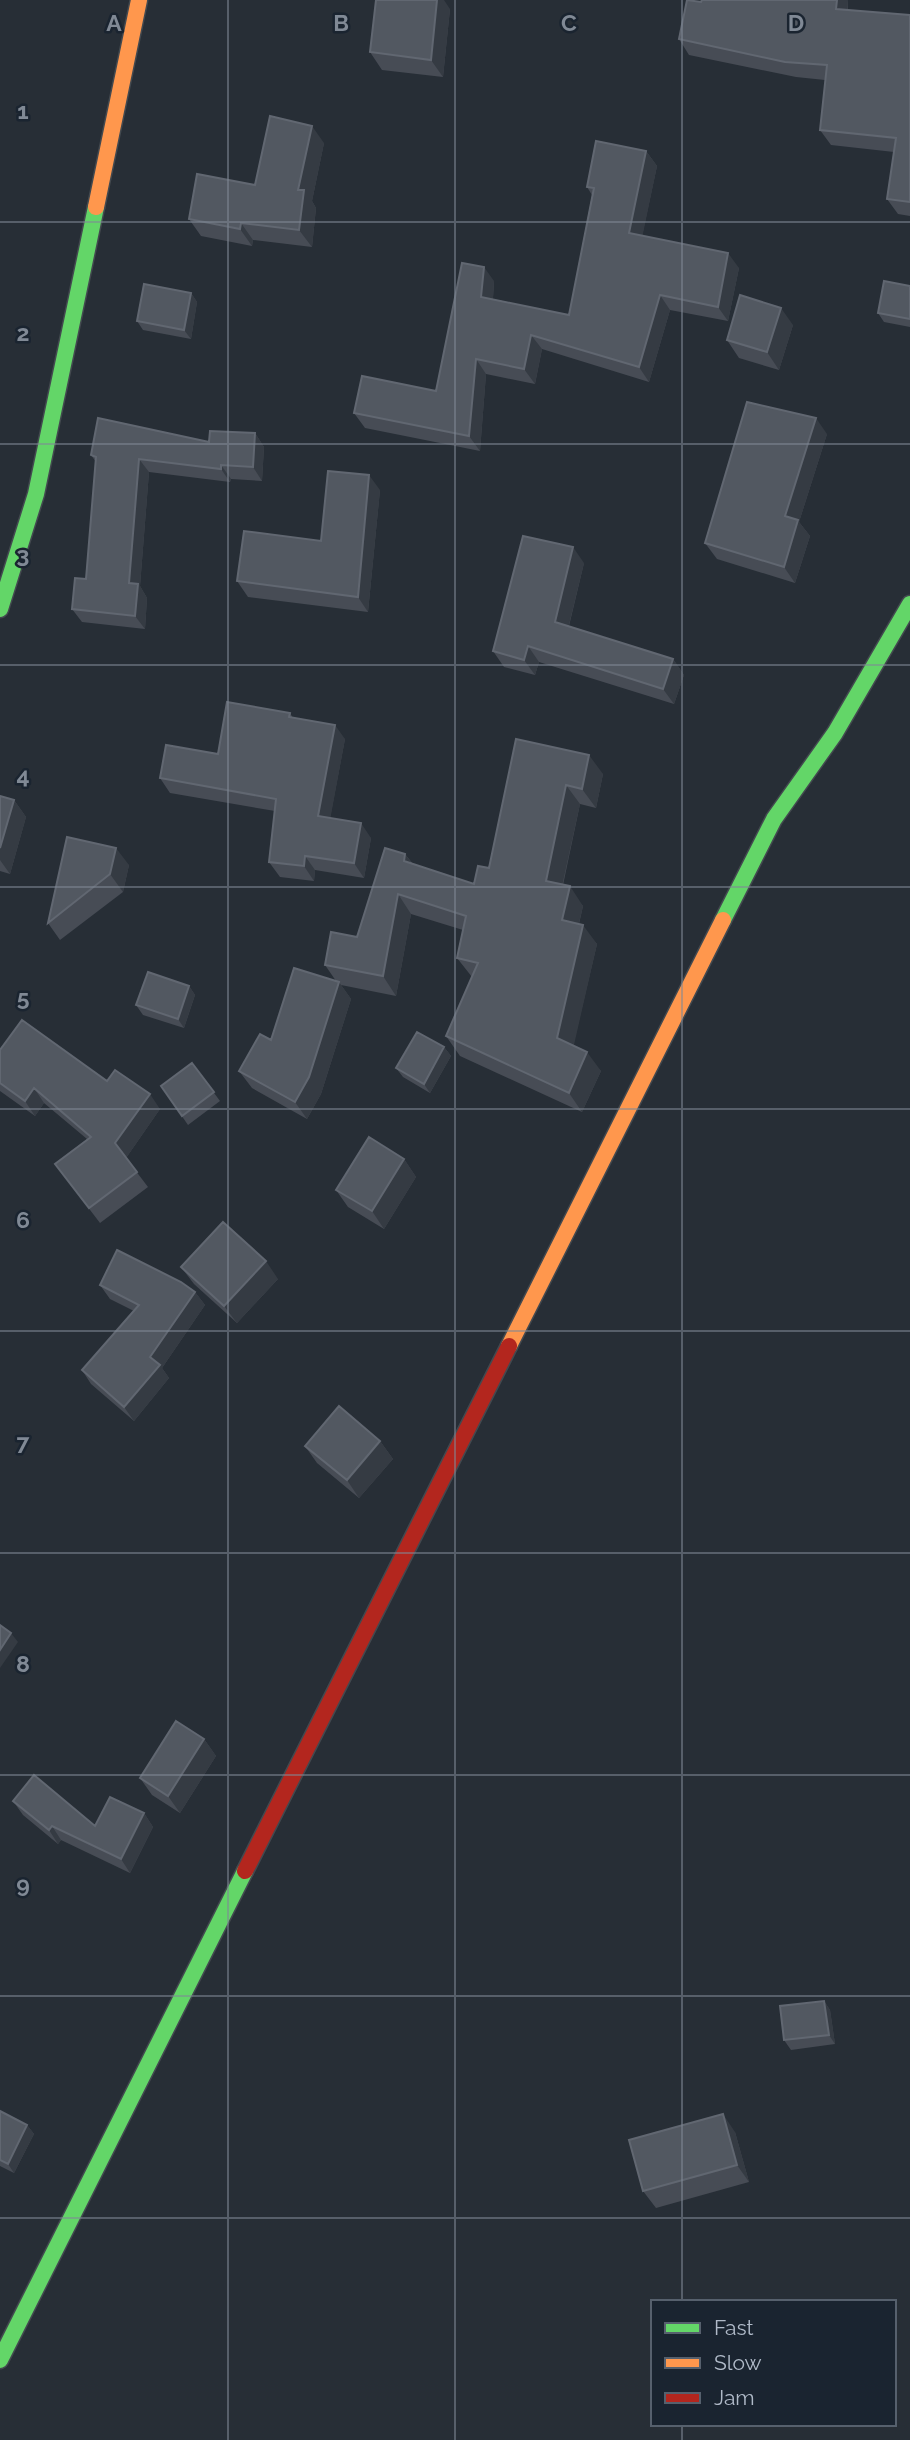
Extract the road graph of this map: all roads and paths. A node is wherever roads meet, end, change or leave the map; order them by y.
1 (139, 0) edge
2 (910, 604) edge
3 (0, 609) edge
4 (0, 2360) edge

1 - 3 street
2 - 4 street

